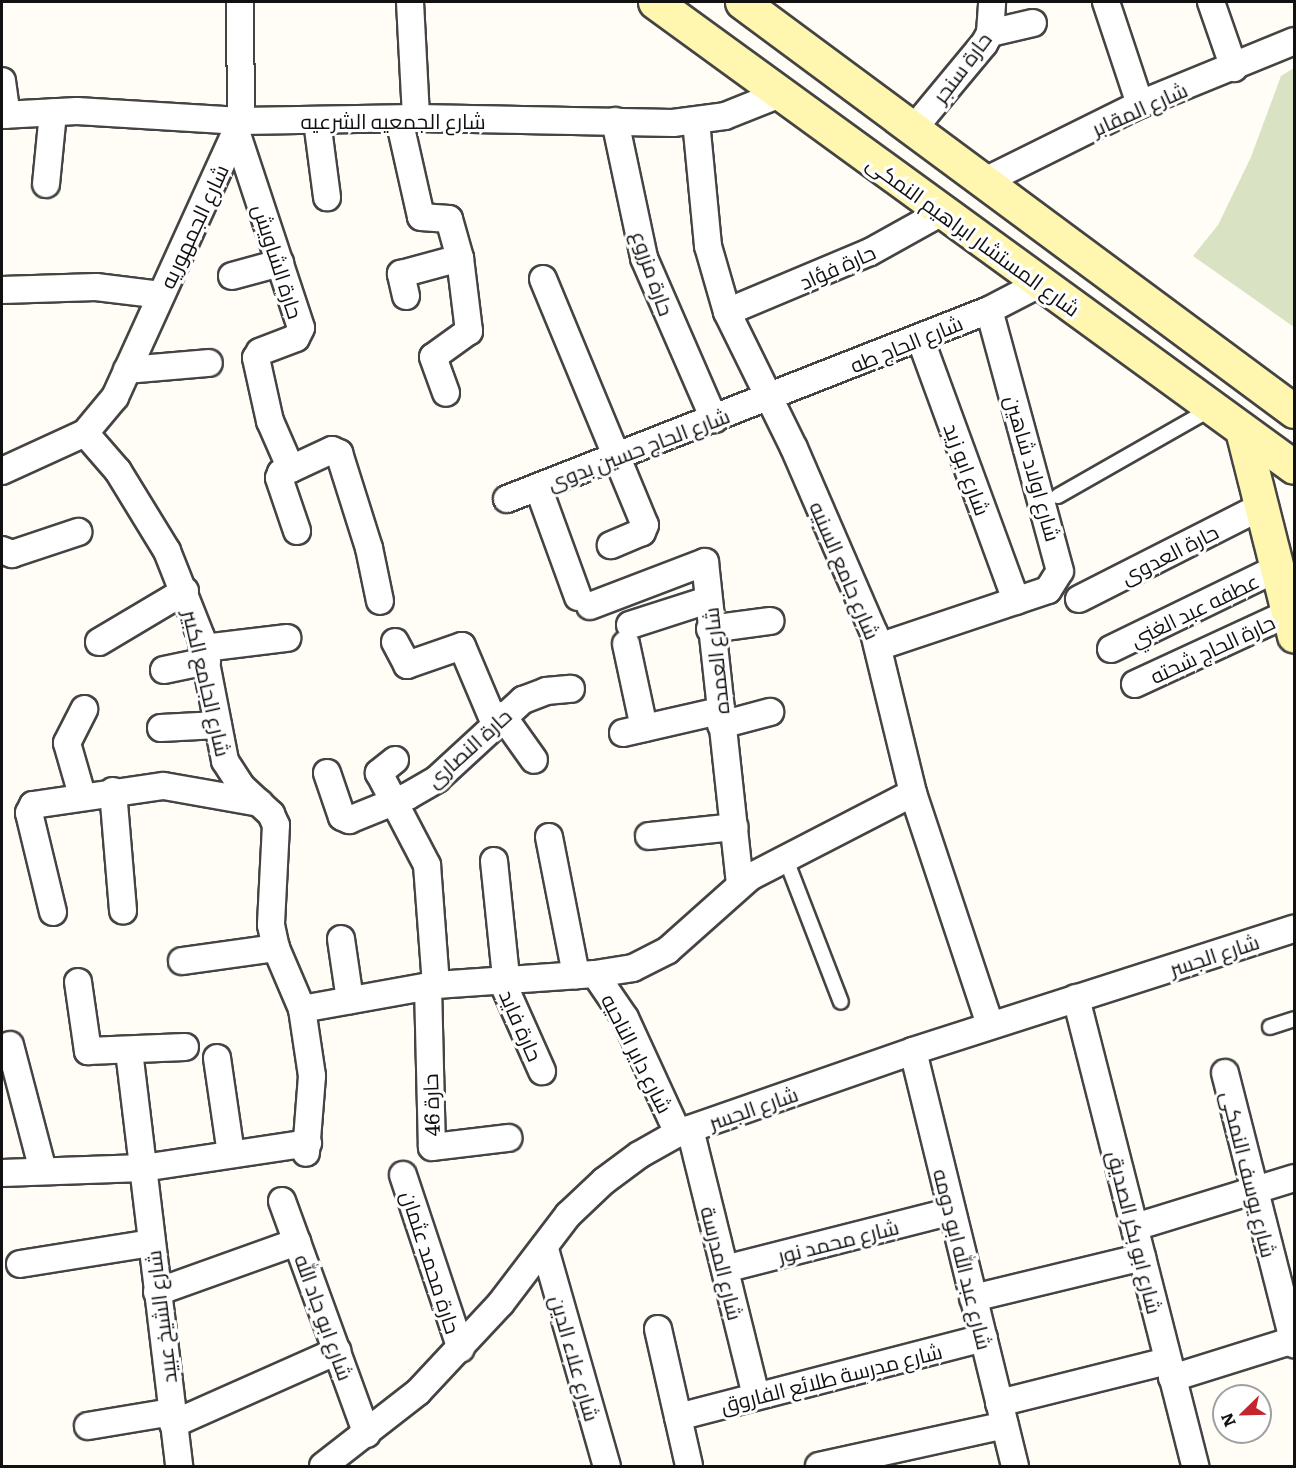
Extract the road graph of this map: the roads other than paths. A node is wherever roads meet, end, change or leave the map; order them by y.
1 (240, 2) edge
2 (410, 2) edge
3 (655, 2) edge
4 (742, 2) edge
5 (992, 2) edge
6 (1106, 2) edge
7 (1211, 2) edge
8 (1033, 23) dead end
9 (990, 33) junction
10 (1294, 41) edge
11 (1234, 68) junction
12 (2, 81) edge
13 (780, 94) junction
14 (1140, 104) junction
15 (53, 112) junction
16 (4, 115) edge
17 (407, 118) junction
18 (317, 120) junction
19 (615, 121) junction
20 (696, 121) junction
21 (239, 126) junction
22 (915, 127) junction
23 (986, 181) junction
24 (46, 184) dead end
25 (327, 197) dead end
26 (942, 212) junction
27 (460, 258) junction
28 (280, 263) junction
29 (232, 276) dead end
30 (543, 279) dead end
31 (1041, 283) junction
32 (2, 290) edge
33 (161, 295) junction
34 (406, 297) dead end
35 (989, 310) junction
36 (727, 312) junction
37 (920, 338) junction
38 (209, 363) dead end
39 (127, 370) junction
40 (446, 393) dead end
41 (769, 397) junction
42 (1212, 408) junction
43 (1294, 411) edge
44 (714, 419) junction
45 (1242, 430) junction
46 (85, 433) junction
47 (617, 457) junction
48 (1294, 467) edge
49 (291, 469) junction
50 (2, 471) edge
51 (538, 487) junction
52 (1058, 496) dead end
53 (507, 500) dead end
54 (1260, 507) junction
55 (297, 531) dead end
56 (78, 532) dead end
57 (611, 544) dead end
58 (2, 550) edge
59 (1278, 568) junction
60 (185, 591) junction
61 (1078, 599) dead end
62 (708, 600) junction
63 (380, 601) dead end
64 (1016, 601) junction
65 (770, 621) dead end
66 (1292, 625) edge
67 (710, 629) junction
68 (287, 638) dead end
69 (99, 642) dead end
70 (395, 642) dead end
71 (878, 647) junction
72 (1111, 649) dead end
73 (205, 654) junction
74 (164, 670) dead end
75 (1135, 684) dead end
76 (571, 689) dead end
77 (84, 709) dead end
78 (770, 712) dead end
79 (720, 718) junction
80 (499, 720) junction
81 (218, 725) junction
82 (161, 728) dead end
83 (395, 760) dead end
84 (534, 760) dead end
85 (327, 773) dead end
86 (113, 791) junction
87 (914, 793) junction
88 (82, 795) junction
89 (392, 802) junction
90 (262, 804) junction
91 (735, 827) junction
92 (649, 836) dead end
93 (549, 837) dead end
94 (785, 857) junction
95 (494, 861) dead end
96 (740, 883) junction
97 (123, 911) dead end
98 (53, 912) dead end
99 (1294, 929) edge
100 (341, 939) dead end
101 (276, 948) junction
102 (182, 961) dead end
103 (585, 974) junction
104 (504, 979) junction
105 (78, 982) dead end
106 (432, 986) junction
107 (1076, 998) junction
108 (350, 1000) junction
109 (841, 1002) dead end
110 (302, 1009) junction
111 (1294, 1019) edge
112 (990, 1025) junction
113 (1270, 1027) dead end
114 (185, 1047) dead end
115 (8, 1051) edge
116 (129, 1051) junction
117 (913, 1052) junction
118 (217, 1058) dead end
119 (542, 1071) dead end
120 (1225, 1073) dead end
121 (684, 1131) junction
122 (508, 1138) dead end
123 (231, 1154) junction
124 (143, 1167) junction
125 (44, 1172) junction
126 (2, 1173) edge
127 (403, 1175) dead end
128 (1294, 1178) edge
129 (1255, 1190) junction
130 (282, 1201) dead end
131 (952, 1211) junction
132 (1135, 1227) junction
133 (297, 1242) junction
134 (151, 1243) junction
135 (544, 1249) junction
136 (1142, 1257) junction
137 (20, 1264) dead end
138 (725, 1269) junction
139 (157, 1292) junction
140 (973, 1298) junction
141 (658, 1329) dead end
142 (984, 1338) junction
143 (1294, 1341) edge
144 (461, 1349) junction
145 (337, 1351) junction
146 (1170, 1370) junction
147 (756, 1396) junction
148 (1002, 1414) junction
149 (678, 1417) junction
150 (173, 1418) junction
151 (88, 1426) dead end
152 (367, 1434) junction
153 (178, 1467) edge
154 (323, 1467) edge
155 (607, 1467) edge
156 (689, 1467) edge
157 (819, 1467) edge
158 (1015, 1467) edge
159 (1195, 1467) edge

1 - 21 street, شارع الجمهوريه
2 - 17 street
3 - 13 main road, شارع المستشار ابراهيم النمكى
4 - 22 main road
5 - 9 street, حارة سنجر
6 - 14 street
7 - 11 street
8 - 9 street
9 - 22 street, حارة سنجر
10 - 11 street, شارع المقابر
11 - 14 street, شارع المقابر
12 - 16 street
13 - 20 street, شارع الجمعيه الشرعيه
13 - 26 main road, شارع المستشار ابراهيم النمكى
14 - 23 street, شارع المقابر
15 - 16 street, شارع الجمعيه الشرعيه
15 - 21 street, شارع الجمعيه الشرعيه
15 - 24 street
17 - 18 street, شارع الجمعيه الشرعيه
17 - 19 street, شارع الجمعيه الشرعيه
17 - 27 street
18 - 21 street, شارع الجمعيه الشرعيه
18 - 25 street
19 - 20 street, شارع الجمعيه الشرعيه
19 - 44 street, حارة مزروع
20 - 36 street, شارع جامع السنيه
21 - 28 street, حارة الشاويش
21 - 33 street, شارع الجمهوريه
22 - 23 main road
23 - 43 main road
26 - 31 main road, شارع المستشار ابراهيم النمكى
26 - 36 street, حارة فؤاد
27 - 34 street
27 - 40 street
28 - 29 street
28 - 49 street, حارة الشاويش
30 - 47 street
31 - 35 street, شارع الحاج طه
31 - 42 main road, شارع المستشار ابراهيم النمكى
32 - 33 street
33 - 39 street, شارع الجمهوريه
35 - 37 street, شارع الحاج طه
35 - 64 street, شارع اولاد شاهين
36 - 41 street, شارع جامع السنيه
37 - 41 street, شارع الحاج طه
37 - 64 street, شارع ابو زيد
38 - 39 street
39 - 46 street, شارع الجمهوريه
41 - 44 street, شارع الحاج حسين بدوى
41 - 71 street, شارع جامع السنيه
42 - 45 main road, شارع المستشار ابراهيم النمكى
42 - 52 lane
44 - 47 street, شارع الحاج حسين بدوى
45 - 48 main road, شارع المستشار ابراهيم النمكى
45 - 54 main road
46 - 50 street
46 - 60 street, شارع الجامع الكبير
47 - 51 street, شارع الحاج حسين بدوى
47 - 57 street
49 - 55 street
49 - 63 street
51 - 53 street, شارع الحاج حسين بدوى
51 - 62 street, شارع العمده
54 - 59 main road
54 - 61 street, حارة العدوى
56 - 58 street
59 - 66 main road
59 - 72 street, عطفه عبد الغني
60 - 69 street
60 - 73 street, شارع الجامع الكبير
62 - 67 street, شارع العمده
62 - 79 street
64 - 71 street, شارع اولاد شاهين
65 - 67 street
66 - 75 street, حارة الحاج شحته
67 - 79 street, شارع العمده
68 - 73 street
70 - 80 street
71 - 87 street, شارع جامع السنيه
73 - 74 street
73 - 81 street, شارع الجامع الكبير
76 - 80 street, حارة النصارى
77 - 88 street
78 - 79 street
79 - 91 street, شارع العمده
80 - 84 street
80 - 89 street, حارة النصارى
81 - 82 street
81 - 90 street, شارع الجامع الكبير
83 - 89 street
85 - 89 street, حارة النصارى
86 - 88 street
86 - 90 street
86 - 97 street
87 - 94 street
87 - 112 street, شارع جامع السنيه
88 - 98 street
89 - 106 street
90 - 101 street, شارع الجامع الكبير
91 - 92 street
91 - 96 street, شارع العمده
93 - 103 street
94 - 96 street
94 - 109 lane
95 - 104 street, حارة فايد
96 - 103 street
99 - 107 street, شارع الجسر
100 - 108 street
101 - 102 street
101 - 110 street, شارع الجامع الكبير
103 - 104 street
103 - 121 street, شارع داير الناحيه
104 - 106 street
104 - 119 street, حارة فايد
105 - 116 street
106 - 108 street
106 - 122 street, حارة 46
107 - 112 street, شارع الجسر
107 - 132 street, شارع ابو بكر الصديق
108 - 110 street
110 - 123 street, شارع الجامع الكبير
111 - 113 lane
112 - 117 street, شارع الجسر
114 - 116 street
115 - 125 street
116 - 124 street, شارع الشيخ عبيد
117 - 121 street, شارع الجسر
117 - 131 street, شارع عبد الله ابو دومه
118 - 123 street
120 - 129 street, شارع يوسف النمكى
121 - 135 street, شارع الجسر
121 - 138 street, شارع المدرسة
123 - 124 street
124 - 125 street
124 - 134 street, شارع الشيخ عبيد
125 - 126 street
127 - 144 street, حارة محمد عثمان
128 - 129 street
129 - 132 street
129 - 143 street, شارع يوسف النمكى
130 - 133 street, شارع ابو جاد الله
131 - 138 street, شارع محمد نور
131 - 140 street, شارع عبد الله ابو دومه
132 - 136 street, شارع ابو بكر الصديق
133 - 139 street
133 - 145 street, شارع ابو جاد الله
134 - 137 street
134 - 139 street, شارع الشيخ عبيد
135 - 144 street, شارع الجسر
135 - 155 street, شارع علاء الدين
136 - 140 street
136 - 146 street, شارع ابو بكر الصديق
138 - 147 street, شارع المدرسة
139 - 150 street, شارع الشيخ عبيد
140 - 142 street, شارع عبد الله ابو دومه
141 - 149 street
142 - 147 street, شارع مدرسة طلائع الفاروق
142 - 148 street, شارع عبد الله ابو دومه
143 - 146 street
144 - 152 street, شارع الجسر
145 - 150 street
145 - 152 street, شارع ابو جاد الله
146 - 148 street
146 - 159 street, شارع ابو بكر الصديق
147 - 149 street, شارع مدرسة طلائع الفاروق
148 - 157 street
148 - 158 street, شارع عبد الله ابو دومه
149 - 156 street
150 - 151 street
150 - 153 street, شارع الشيخ عبيد
152 - 154 street, شارع الجسر

